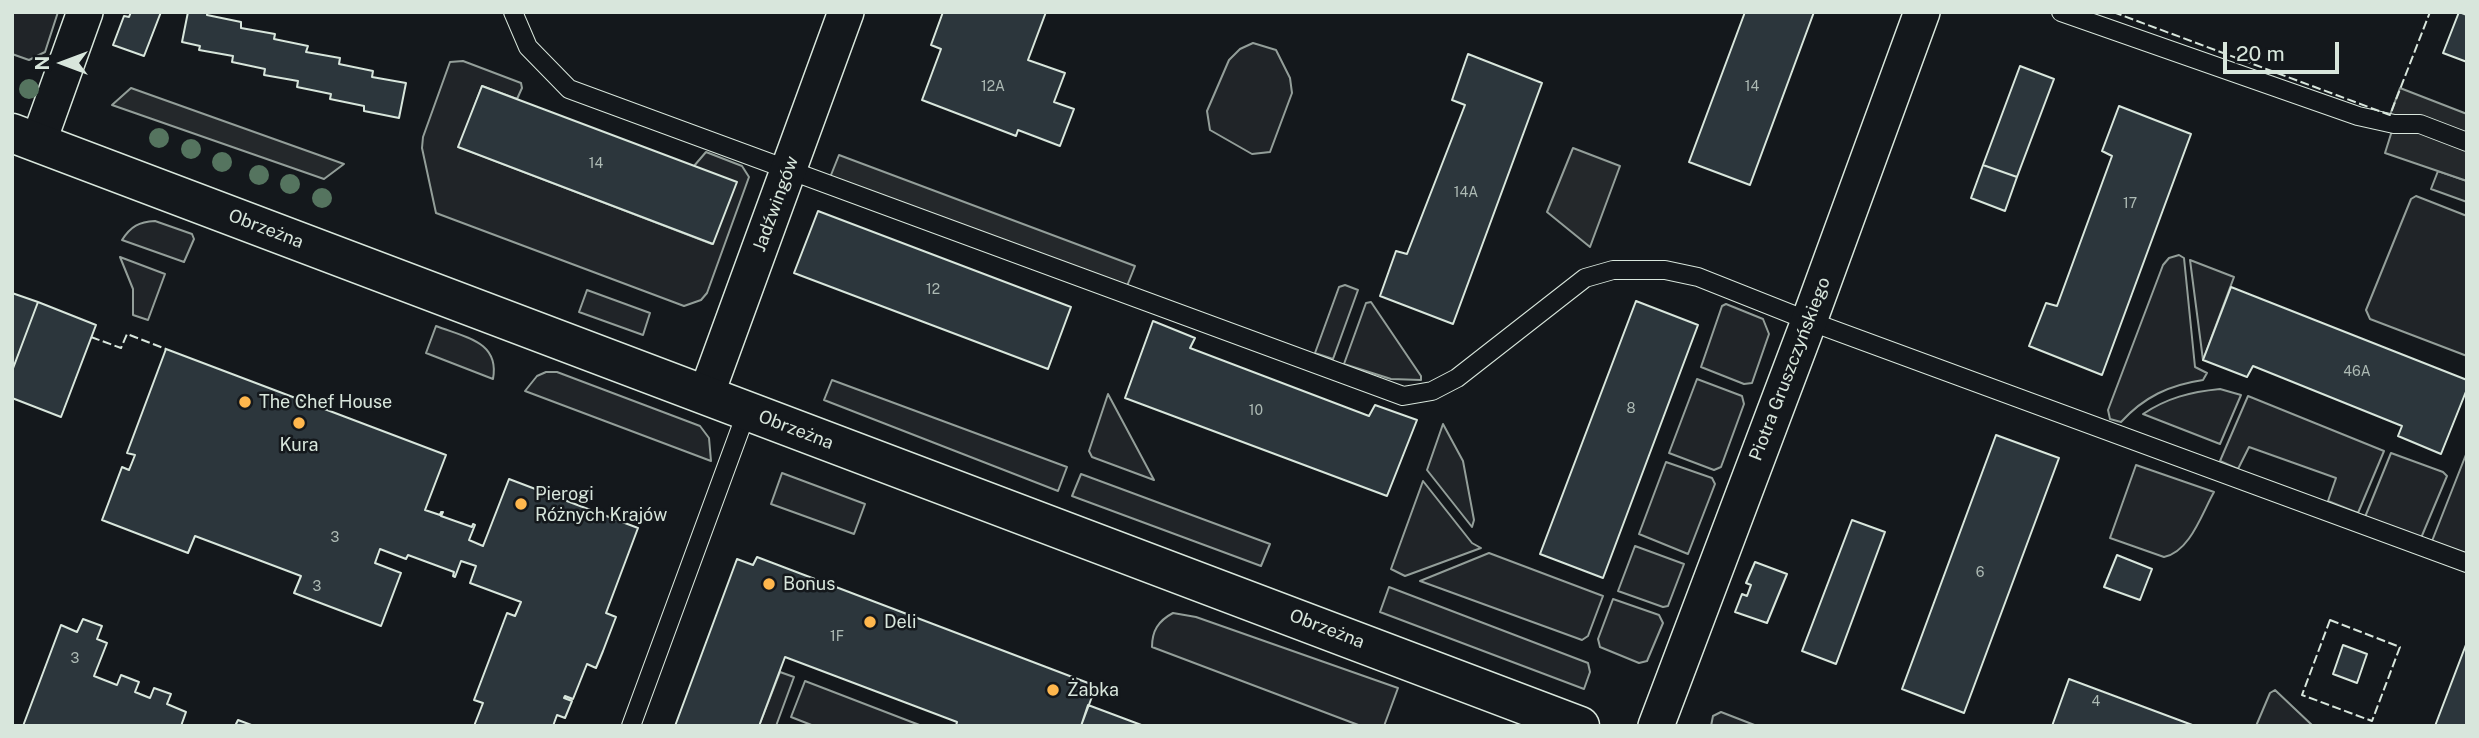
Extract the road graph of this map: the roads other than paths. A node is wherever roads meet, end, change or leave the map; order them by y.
1 (85, 12) edge
2 (513, 12) edge
3 (846, 12) edge
4 (1922, 12) edge
5 (2062, 12) edge
6 (25, 138) edge
7 (2467, 142) edge
8 (789, 169) junction
9 (1809, 321) junction
10 (706, 395) junction
11 (747, 411) junction
12 (2467, 563) edge
13 (631, 726) edge
14 (1580, 726) edge
15 (1656, 726) edge

1 - 6 street
2 - 8 lane
3 - 8 street, Jadźwingów
4 - 9 street, Piotra Gruszczyńskiego
5 - 7 lane
6 - 10 street, Obrzeżna
8 - 9 lane
8 - 10 street, Jadźwingów
9 - 12 lane
9 - 15 street, Piotra Gruszczyńskiego
10 - 11 street, Obrzeżna
11 - 13 lane
11 - 14 street, Obrzeżna

